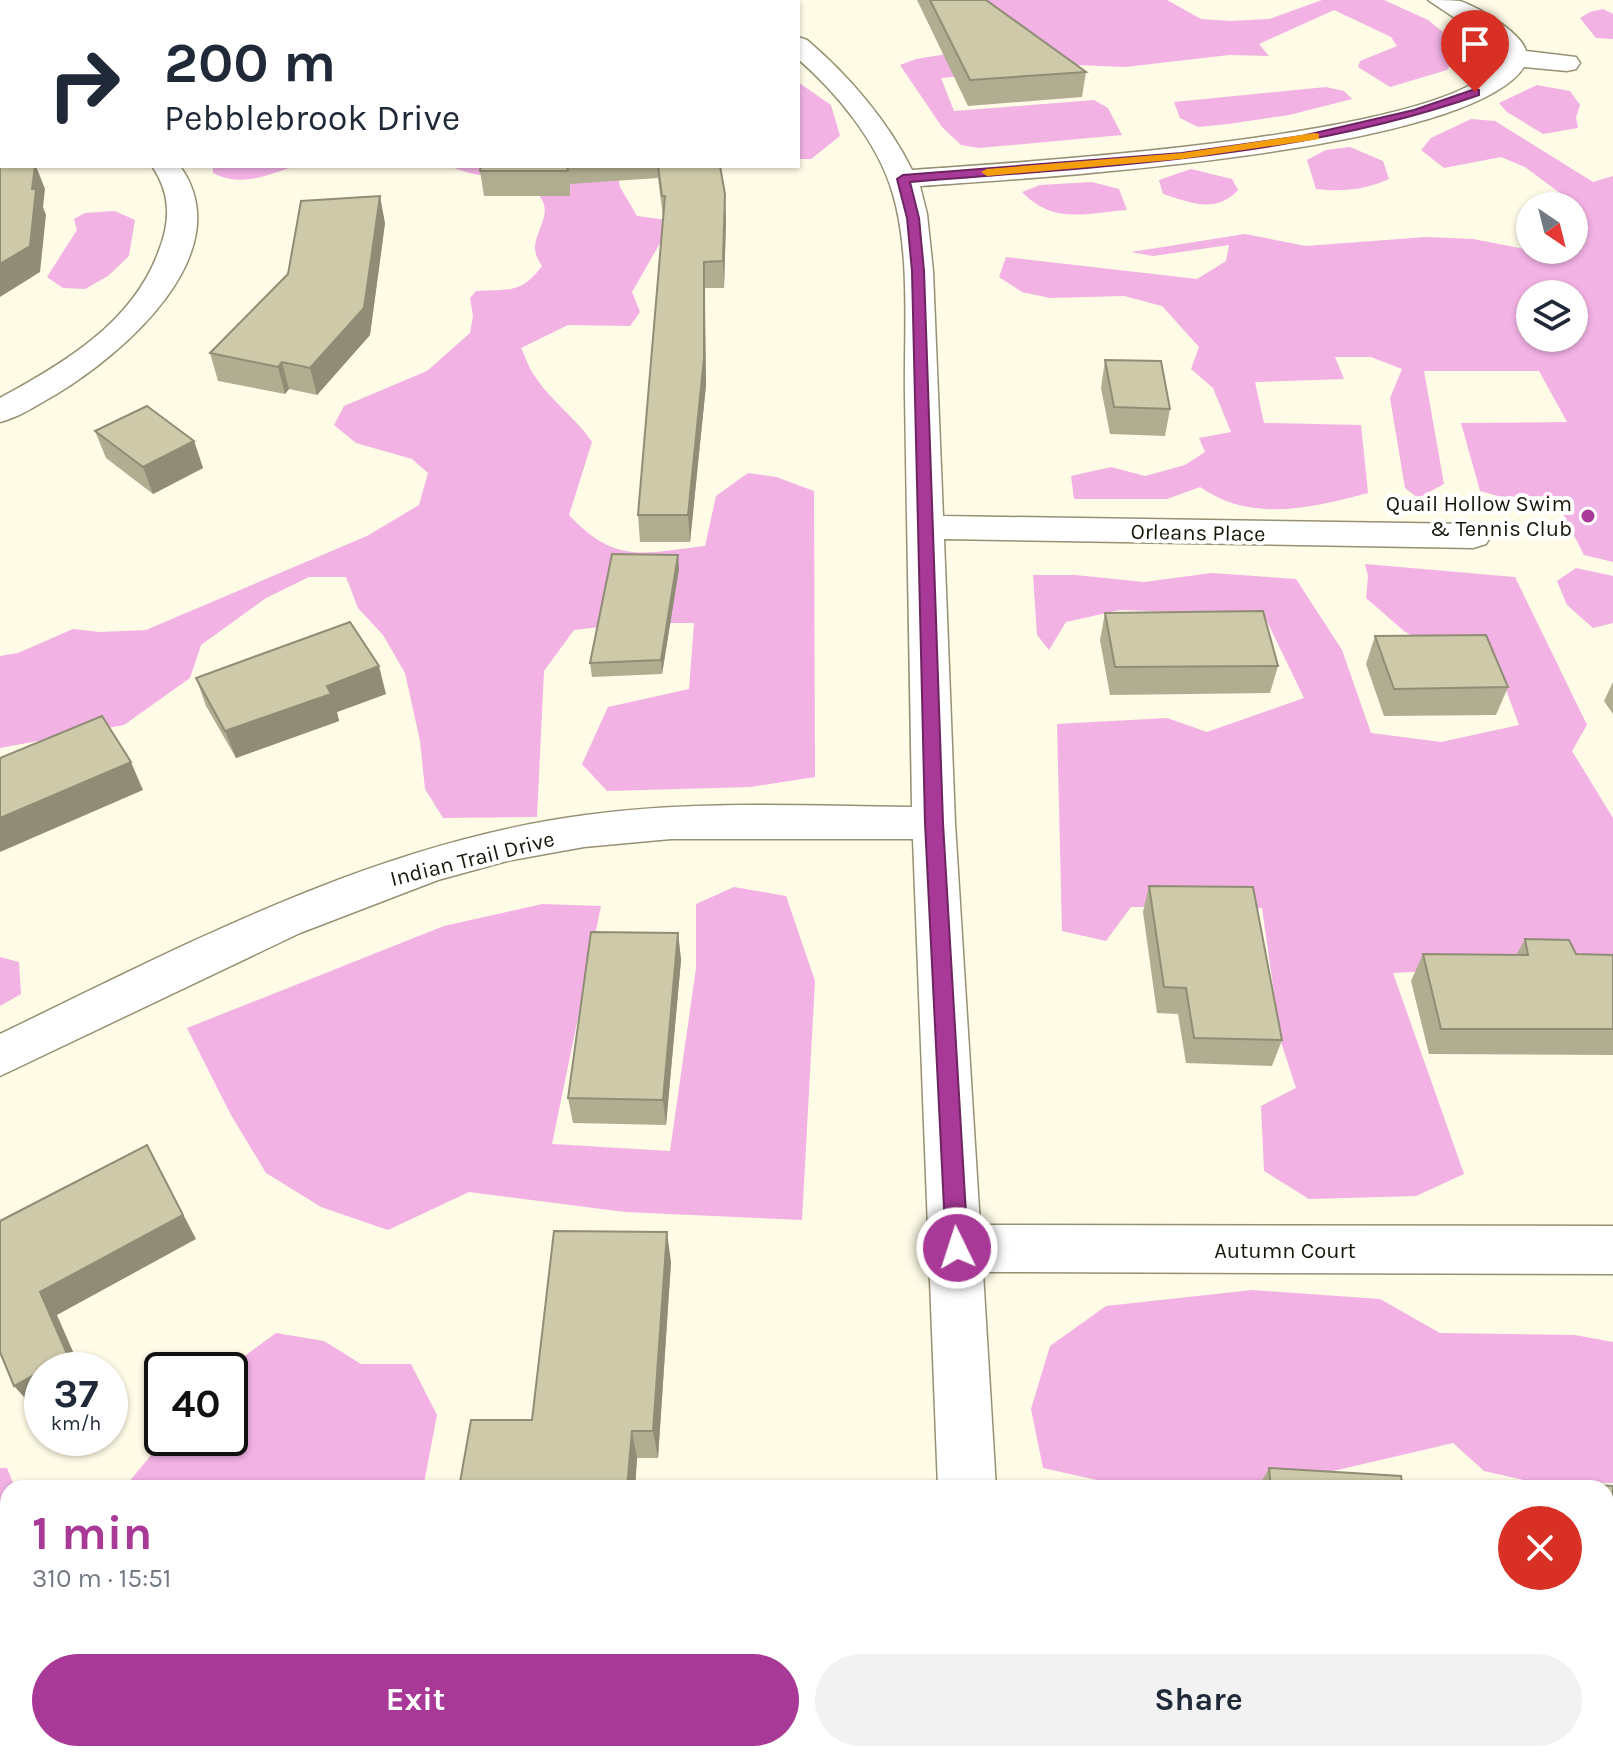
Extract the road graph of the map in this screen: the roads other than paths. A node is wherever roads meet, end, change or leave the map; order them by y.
1 (1440, 0) edge
2 (800, 47) edge
3 (1514, 58) junction
4 (1567, 63) dead end
5 (167, 168) edge
6 (903, 179) junction
7 (0, 412) edge
8 (923, 527) junction
9 (1473, 536) dead end
10 (934, 823) junction
11 (0, 1056) edge
12 (957, 1248) junction
13 (1613, 1250) edge
14 (967, 1480) edge

1 - 3 street
2 - 6 street
3 - 4 street
3 - 6 street
5 - 7 street
6 - 8 street
8 - 9 street, Orleans Place
8 - 10 street
10 - 11 street, Indian Trail Drive
10 - 12 street
12 - 13 street, Autumn Court
12 - 14 street

